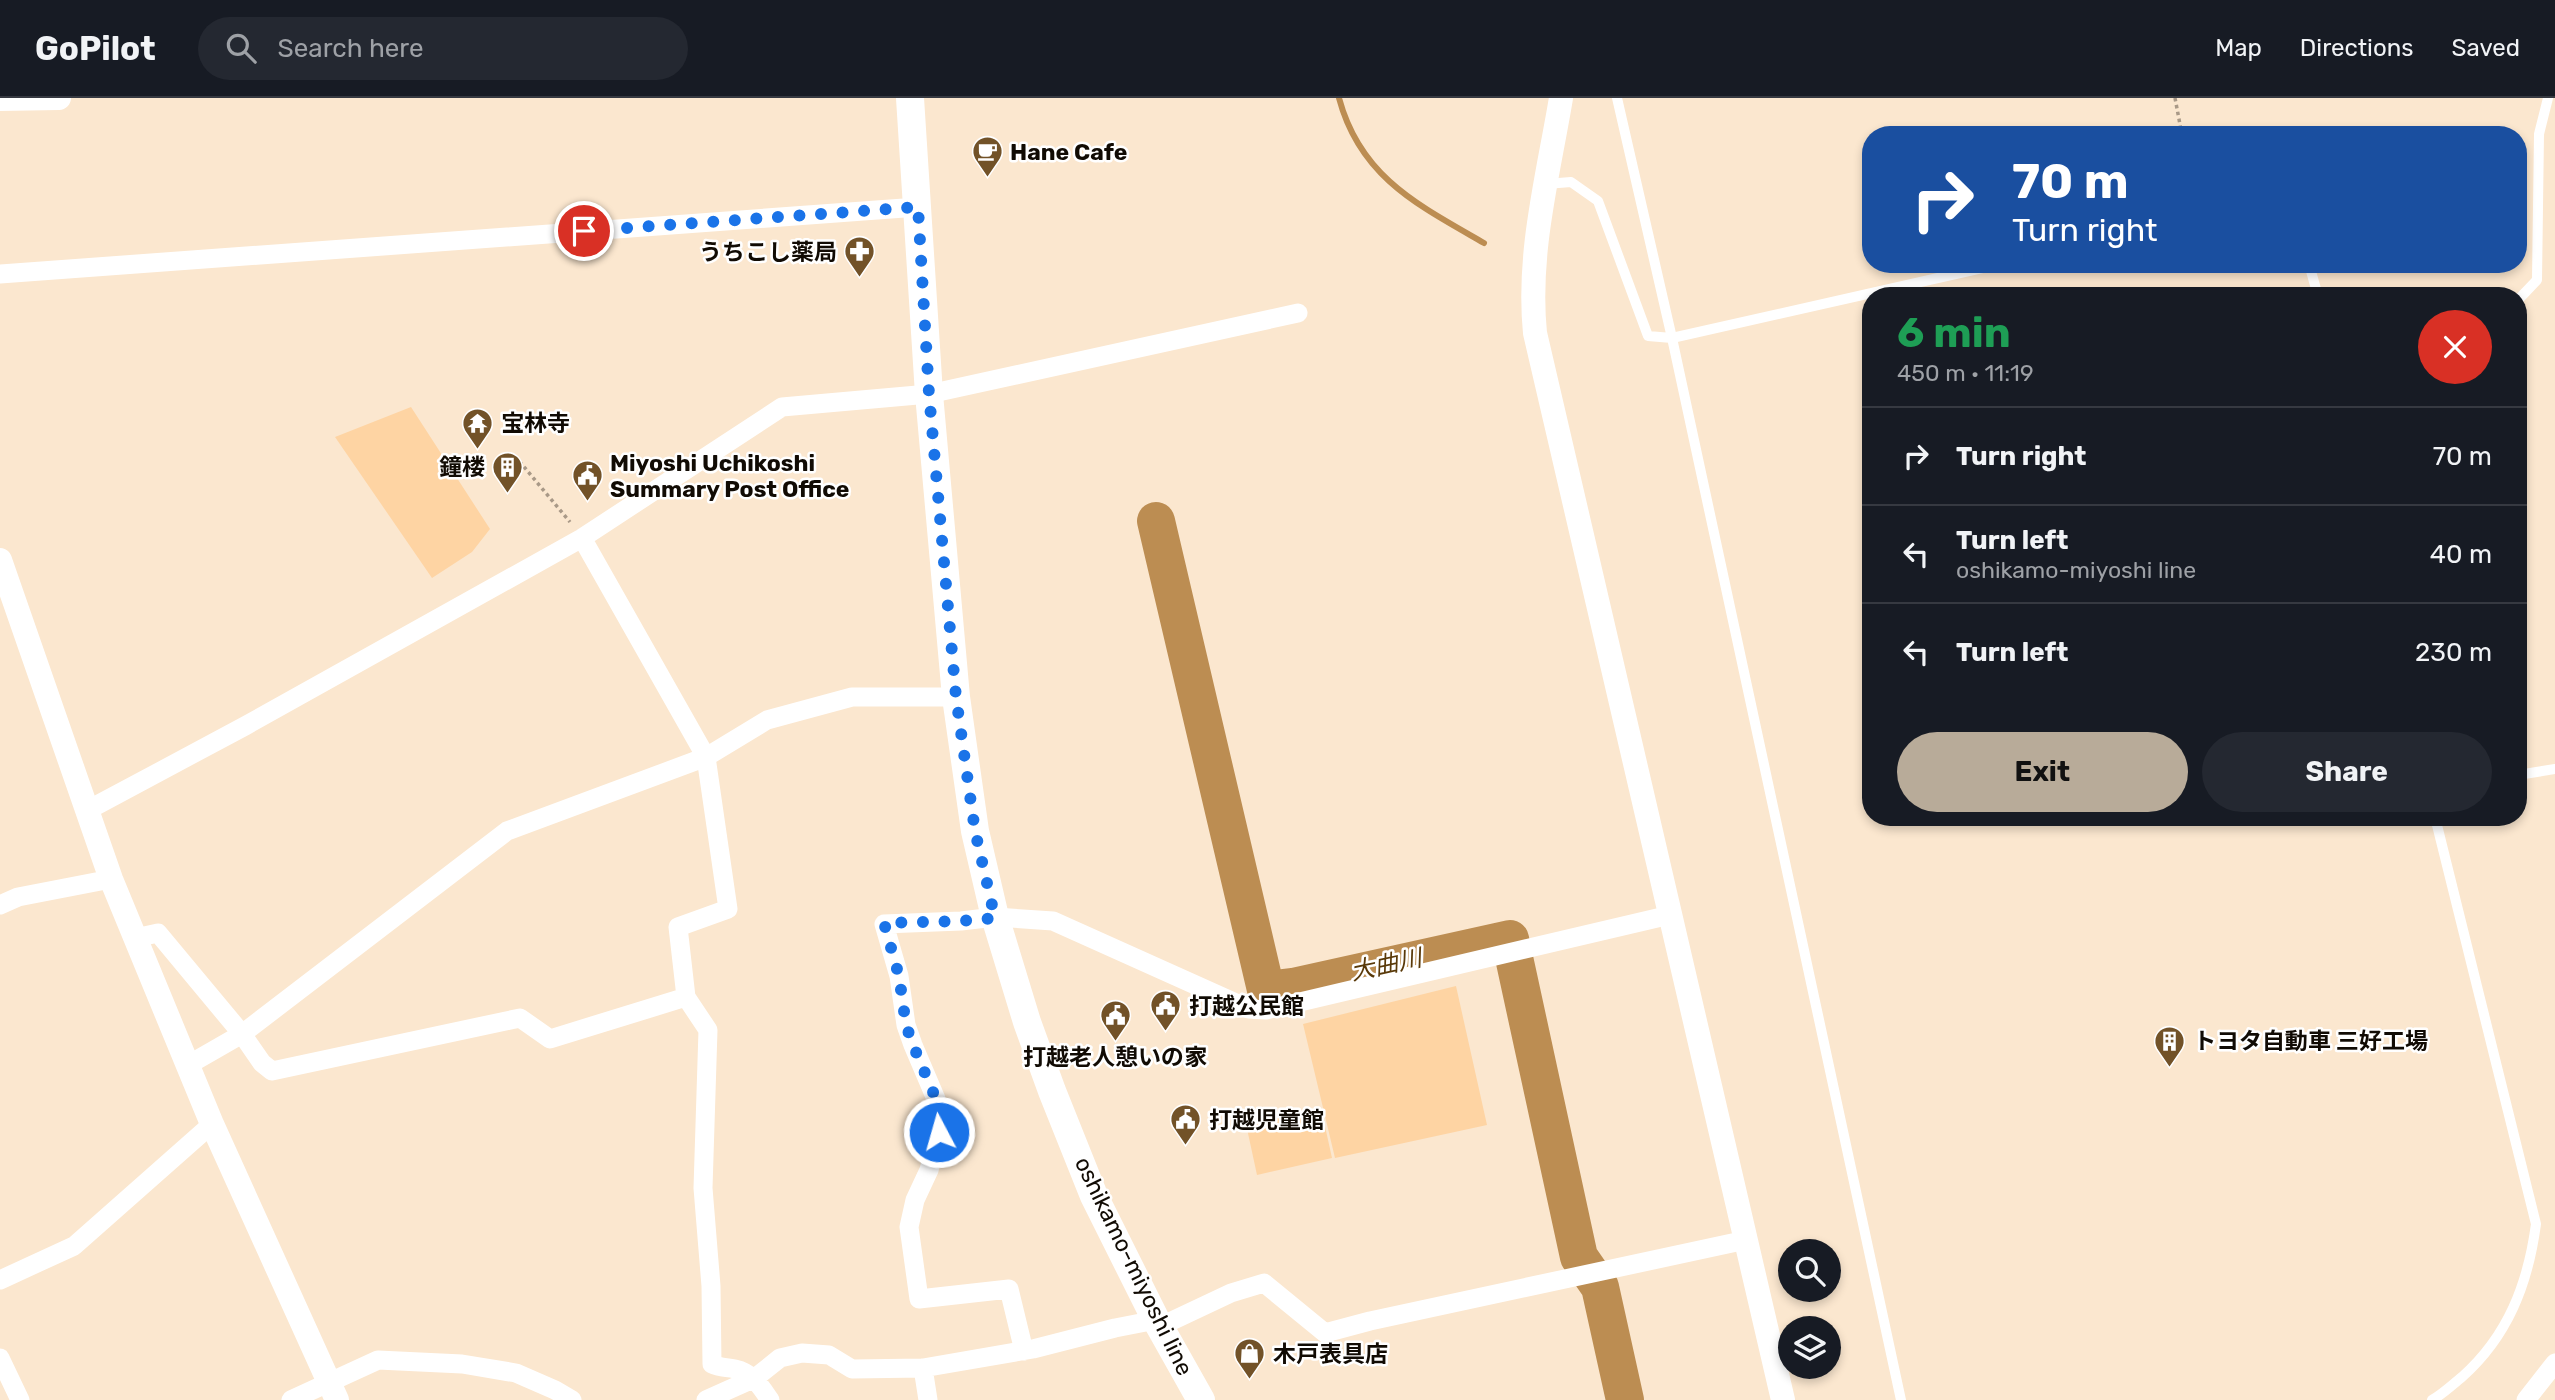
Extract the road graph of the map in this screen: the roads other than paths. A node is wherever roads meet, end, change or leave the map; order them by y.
1 (59, 98) edge
2 (910, 98) edge
3 (1560, 98) edge
4 (2548, 98) edge
5 (0, 99) edge
6 (1618, 102) edge
7 (1546, 184) junction
8 (918, 207) junction
9 (1960, 273) edge
10 (0, 274) edge
11 (1898, 287) edge
12 (2527, 291) edge
13 (1862, 295) edge
14 (1298, 313) dead end
15 (1672, 338) junction
16 (929, 394) junction
17 (582, 537) junction
18 (0, 560) edge
19 (956, 697) junction
20 (706, 757) junction
21 (2555, 769) edge
22 (2527, 774) edge
23 (86, 811) junction
24 (2437, 826) edge
25 (111, 879) junction
26 (0, 905) edge
27 (1670, 915) junction
28 (995, 918) junction
29 (135, 938) junction
30 (686, 997) junction
31 (242, 1034) junction
32 (188, 1065) junction
33 (212, 1124) junction
34 (1746, 1240) junction
35 (0, 1280) edge
36 (1158, 1323) junction
37 (1024, 1351) junction
38 (0, 1358) edge
39 (2555, 1363) edge
40 (923, 1368) junction
41 (755, 1378) junction
42 (333, 1391) edge
43 (20, 1400) edge
44 (291, 1400) edge
45 (572, 1400) edge
46 (706, 1400) edge
47 (770, 1400) edge
48 (928, 1400) edge
49 (1201, 1400) edge
50 (1783, 1400) edge
51 (1901, 1400) edge
52 (2432, 1400) edge
53 (2526, 1400) edge

1 - 5 street
2 - 8 main road, oshikamo-miyoshi line
3 - 7 street
4 - 12 lane
6 - 15 lane
7 - 15 lane
7 - 27 street
8 - 10 street
8 - 16 main road, oshikamo-miyoshi line
9 - 11 lane
13 - 15 lane
14 - 16 street
15 - 51 lane
16 - 17 street
16 - 19 main road, oshikamo-miyoshi line
17 - 20 street
17 - 23 street
18 - 23 street
19 - 20 street
19 - 28 main road, oshikamo-miyoshi line
20 - 30 street
20 - 31 street
21 - 22 lane
23 - 25 street
24 - 52 lane
25 - 26 street
25 - 29 street
27 - 28 street
27 - 34 street
28 - 36 main road, oshikamo-miyoshi line
28 - 37 street
29 - 31 street
29 - 32 street
30 - 31 street
30 - 41 street
31 - 32 street
32 - 33 street
33 - 35 street
33 - 42 street
34 - 36 street
34 - 50 street
36 - 37 street
36 - 49 main road, oshikamo-miyoshi line
37 - 40 street
38 - 43 street
39 - 53 street
40 - 41 street
40 - 48 street
41 - 46 street
41 - 47 street
42 - 44 street
42 - 45 street

